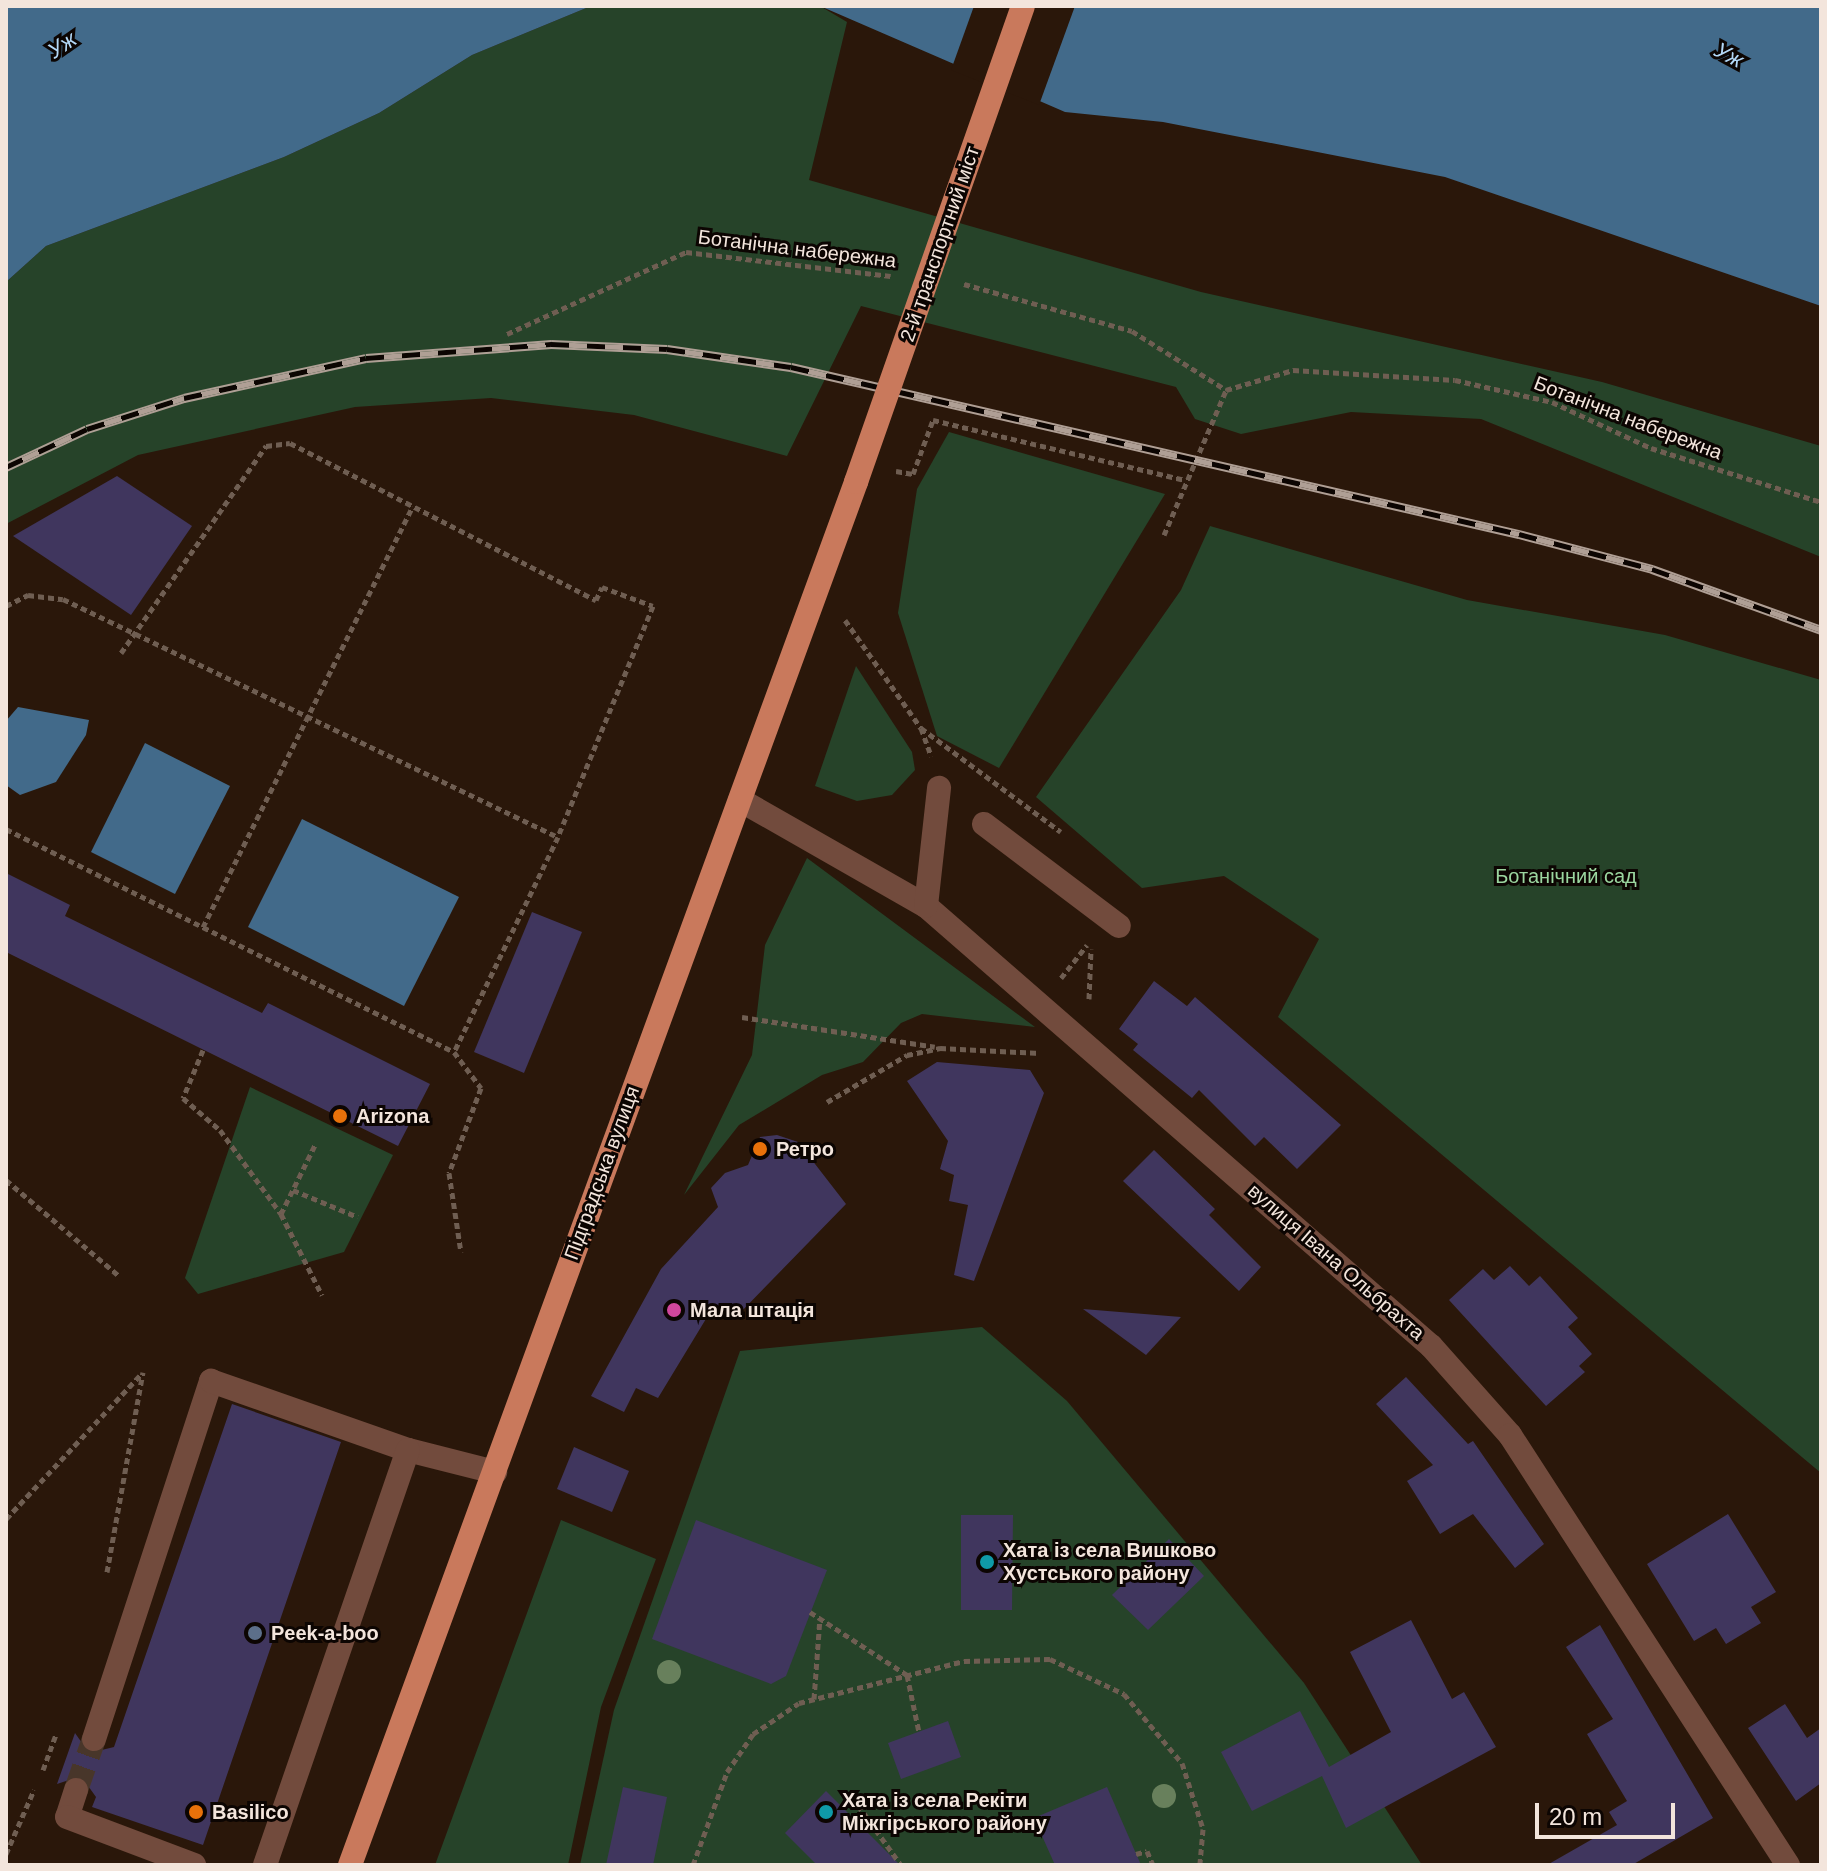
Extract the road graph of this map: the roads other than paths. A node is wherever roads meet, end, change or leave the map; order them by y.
1 (1023, 6) edge
2 (856, 482) joint
3 (939, 788) road end
4 (740, 800) junction
5 (984, 824) dead end
6 (926, 906) junction
7 (1119, 926) dead end
8 (408, 1450) junction
9 (495, 1472) junction
10 (94, 1739) tunnel mouth
11 (76, 1790) tunnel mouth
12 (194, 1865) edge
13 (265, 1865) edge
14 (350, 1865) edge
15 (1788, 1865) edge

1 - 2 main road, 2-й транспортний міст, bridge
2 - 4 main road, Підградська вулиця
3 - 6 street
4 - 6 street, вулиця Івана Ольбрахта
4 - 9 main road, Підградська вулиця
5 - 7 street
6 - 15 street, вулиця Івана Ольбрахта
8 - 9 street
8 - 10 street
8 - 13 street
9 - 14 main road, Підградська вулиця
11 - 12 street

